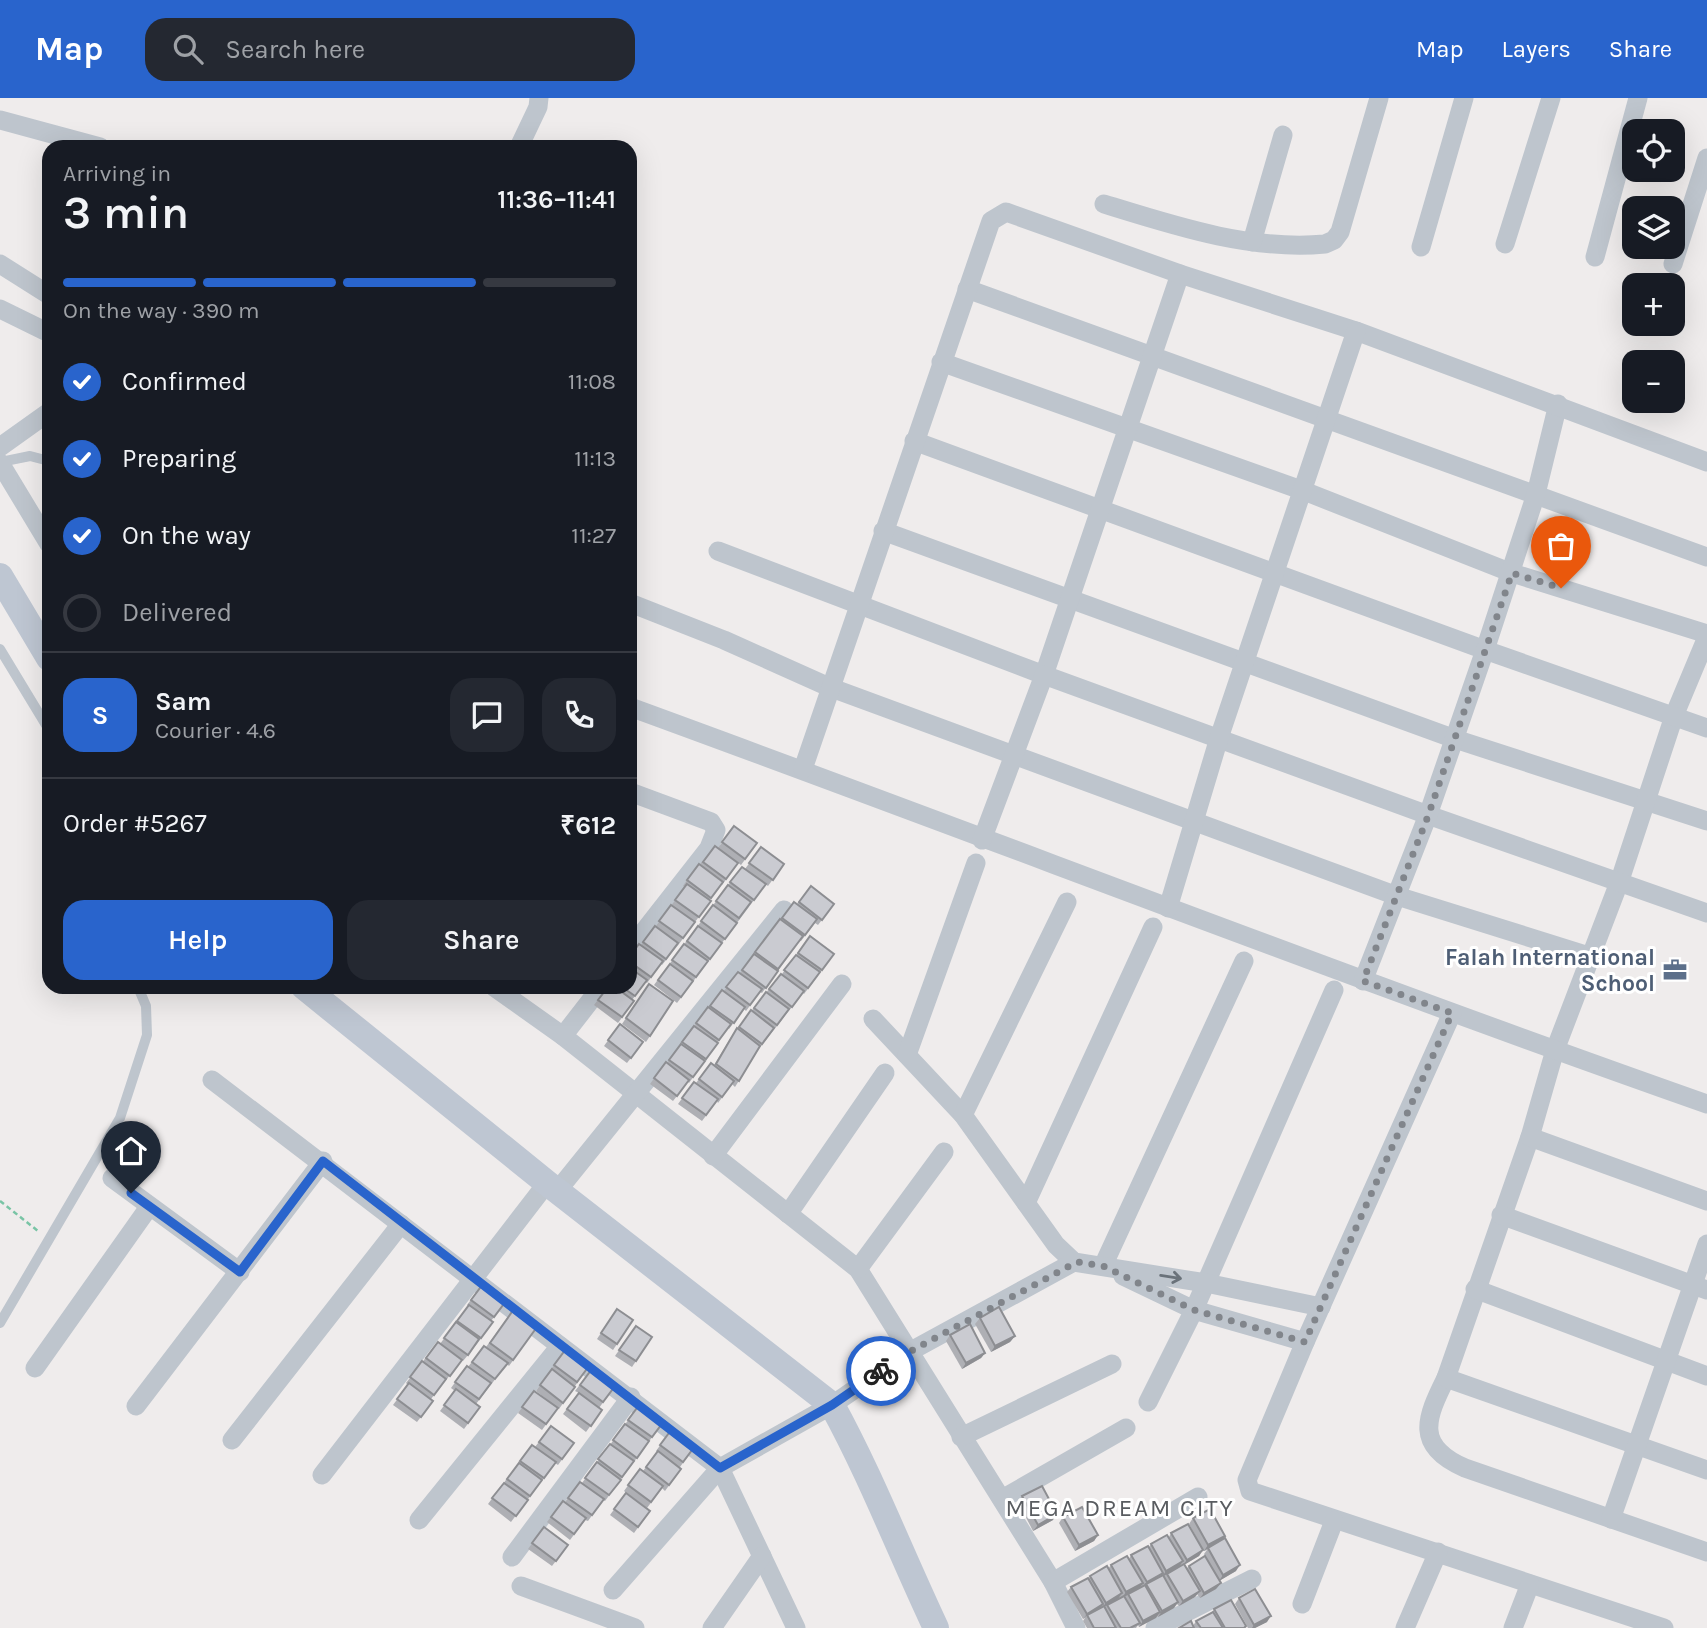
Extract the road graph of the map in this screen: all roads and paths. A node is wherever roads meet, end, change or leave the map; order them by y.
1 (539, 98) edge
2 (1379, 98) edge
3 (1464, 98) edge
4 (1551, 98) edge
5 (1637, 98) edge
6 (0, 120) edge
7 (1283, 135) dead end
8 (74, 140) edge
9 (522, 140) edge
10 (1707, 158) edge
11 (1104, 204) dead end
12 (1252, 242) junction
13 (1505, 244) dead end
14 (1421, 247) dead end
15 (1595, 257) dead end
16 (0, 264) edge
17 (1673, 264) dead end
18 (1180, 274) junction
19 (967, 289) junction
20 (42, 291) edge
21 (0, 309) edge
22 (42, 330) edge
23 (1356, 331) junction
24 (1154, 355) junction
25 (941, 362) junction
26 (1558, 404) junction
27 (42, 417) edge
28 (1328, 418) junction
29 (1128, 427) junction
30 (914, 441) junction
31 (0, 447) edge
32 (42, 459) edge
33 (0, 462) edge
34 (1707, 462) edge
35 (1304, 491) junction
36 (1535, 494) junction
37 (1098, 508) junction
38 (883, 531) junction
39 (42, 532) edge
40 (718, 551) dead end
41 (1707, 557) edge
42 (1277, 573) junction
43 (1512, 573) junction
44 (0, 576) edge
45 (1069, 597) junction
46 (637, 606) edge
47 (858, 606) junction
48 (1707, 636) edge
49 (42, 646) edge
50 (0, 649) edge
51 (1485, 650) junction
52 (1247, 662) junction
53 (1044, 675) junction
54 (829, 687) junction
55 (637, 710) edge
56 (1674, 716) junction
57 (42, 718) edge
58 (1707, 727) edge
59 (1219, 738) junction
60 (1455, 738) junction
61 (1015, 753) junction
62 (803, 769) junction
63 (637, 795) edge
64 (1645, 799) junction
65 (1428, 816) junction
66 (1195, 821) junction
67 (1707, 821) edge
68 (982, 839) junction
69 (976, 863) dead end
70 (1620, 880) junction
71 (1397, 896) junction
72 (1067, 902) dead end
73 (1168, 908) junction
74 (784, 910) edge
75 (1707, 912) edge
76 (1153, 927) dead end
77 (637, 940) edge
78 (1589, 956) junction
79 (1244, 961) dead end
80 (1363, 981) junction
81 (842, 984) dead end
82 (1334, 990) dead end
83 (141, 994) edge
84 (313, 994) edge
85 (504, 994) edge
86 (595, 994) edge
87 (1452, 1013) junction
88 (873, 1019) dead end
89 (562, 1036) junction
90 (1555, 1050) junction
91 (907, 1055) junction
92 (885, 1073) dead end
93 (212, 1080) dead end
94 (634, 1093) junction
95 (1707, 1104) edge
96 (963, 1115) junction
97 (1530, 1137) junction
98 (944, 1152) dead end
99 (713, 1156) junction
100 (323, 1161) junction
101 (112, 1178) dead end
102 (552, 1186) junction
103 (0, 1201) edge
104 (1707, 1202) edge
105 (1026, 1203) junction
106 (149, 1207) junction
107 (788, 1214) junction
108 (1501, 1215) junction
109 (401, 1224) junction
110 (49, 1239) junction
111 (1707, 1244) edge
112 (1074, 1262) junction
113 (1103, 1266) junction
114 (858, 1269) junction
115 (240, 1272) junction
116 (471, 1279) junction
117 (1206, 1283) junction
118 (1700, 1288) edge
119 (1475, 1289) junction
120 (1321, 1307) junction
121 (1194, 1310) junction
122 (0, 1323) edge
123 (1305, 1342) junction
124 (560, 1346) junction
125 (909, 1352) junction
126 (1666, 1361) junction
127 (1112, 1364) dead end
128 (36, 1368) dead end
129 (1707, 1376) edge
130 (1446, 1378) junction
131 (631, 1397) junction
132 (1148, 1402) dead end
133 (832, 1405) junction
134 (136, 1406) dead end
135 (1126, 1428) dead end
136 (961, 1437) junction
137 (232, 1440) dead end
138 (1637, 1444) junction
139 (720, 1468) junction
140 (1707, 1470) edge
141 (322, 1475) dead end
142 (1198, 1497) dead end
143 (1002, 1499) junction
144 (1611, 1519) junction
145 (419, 1520) dead end
146 (1334, 1521) junction
147 (1438, 1552) junction
148 (1707, 1552) edge
149 (762, 1556) junction
150 (512, 1557) dead end
151 (1252, 1579) dead end
152 (1053, 1582) junction
153 (1530, 1584) junction
154 (522, 1586) dead end
155 (613, 1590) dead end
156 (1302, 1604) dead end
157 (597, 1620) edge
158 (1639, 1625) edge
159 (635, 1628) edge
160 (712, 1628) edge
161 (796, 1628) edge
162 (936, 1628) edge
163 (1076, 1628) edge
164 (1155, 1628) edge
165 (1405, 1628) edge
166 (1513, 1628) edge
167 (1664, 1628) edge

1 - 9 street
2 - 12 street
3 - 14 street
4 - 13 street
5 - 15 street
6 - 8 street
7 - 12 street
10 - 17 street
11 - 12 street
16 - 20 street
18 - 19 street
18 - 23 street
18 - 24 street
19 - 24 street
19 - 25 street
21 - 22 street
23 - 26 street
23 - 28 street
24 - 28 street
24 - 29 street
25 - 29 street
25 - 30 street
26 - 34 street
26 - 36 street
27 - 31 street
28 - 35 street
28 - 36 street
29 - 35 street
29 - 37 street
30 - 37 street
30 - 38 street
32 - 33 lane
33 - 39 street
35 - 42 street
35 - 43 street
36 - 41 street
36 - 43 street
37 - 42 street
37 - 45 street
38 - 45 street
38 - 47 street
40 - 47 street
42 - 51 street
42 - 52 street
43 - 48 street
43 - 51 street
44 - 49 main road
45 - 52 street
45 - 53 street
46 - 54 street
47 - 53 street
47 - 54 street
48 - 56 street
50 - 57 lane
51 - 56 street
51 - 60 street
52 - 59 street
52 - 60 street
53 - 59 street
53 - 61 street
54 - 61 street
54 - 62 street
55 - 62 street
56 - 58 street
56 - 64 street
59 - 65 street
59 - 66 street
60 - 64 street
60 - 65 street
61 - 66 street
61 - 68 street
62 - 68 street
63 - 77 street
64 - 67 street
64 - 70 street
65 - 70 street
65 - 71 street
66 - 71 street
66 - 73 street
68 - 73 street
69 - 91 street
70 - 75 street
70 - 78 street
71 - 78 street
71 - 80 street
72 - 96 street
73 - 80 street
74 - 94 street
76 - 105 street
78 - 90 street
79 - 113 street
80 - 87 street
81 - 99 street
82 - 117 street
83 - 110 lane
84 - 102 main road
85 - 89 street
86 - 89 street
87 - 90 street
87 - 120 street
88 - 91 street
89 - 94 street
90 - 95 street
90 - 97 street
91 - 96 street
92 - 107 street
93 - 100 street
94 - 99 street
94 - 102 street
96 - 105 street
97 - 104 street
97 - 108 street
98 - 114 street
99 - 107 street
100 - 109 street
100 - 115 street
101 - 106 street
102 - 116 street
102 - 133 main road
103 - 110 path
105 - 112 street
106 - 115 street
106 - 128 street
107 - 114 street
108 - 118 street
108 - 119 street
109 - 116 street
109 - 137 street
110 - 122 lane
111 - 118 street
112 - 113 street
112 - 125 street
113 -> 117 street
113 - 121 street
114 - 125 street
115 - 134 street
116 - 124 street
116 - 141 street
117 - 120 street
117 - 121 street
118 - 126 street
119 - 126 street
119 - 130 street
120 - 123 street
121 - 123 street
121 - 132 street
123 - 146 street
124 - 131 street
124 - 145 street
125 - 133 street
125 - 136 street
126 - 129 street
126 - 138 street
127 - 136 street
130 - 138 street
130 - 144 street
131 - 139 street
131 - 150 street
133 - 139 street
133 - 162 main road
135 - 143 street
136 - 143 street
138 - 140 street
138 - 144 street
139 - 149 street
139 - 155 street
142 - 152 street
143 - 152 street
144 - 148 street
146 - 147 street
146 - 156 street
147 - 153 street
147 - 165 street
149 - 160 street
149 - 161 street
151 - 164 street
152 - 163 street
153 - 158 street
153 - 166 street
154 - 157 street
157 - 159 street
158 - 167 street

